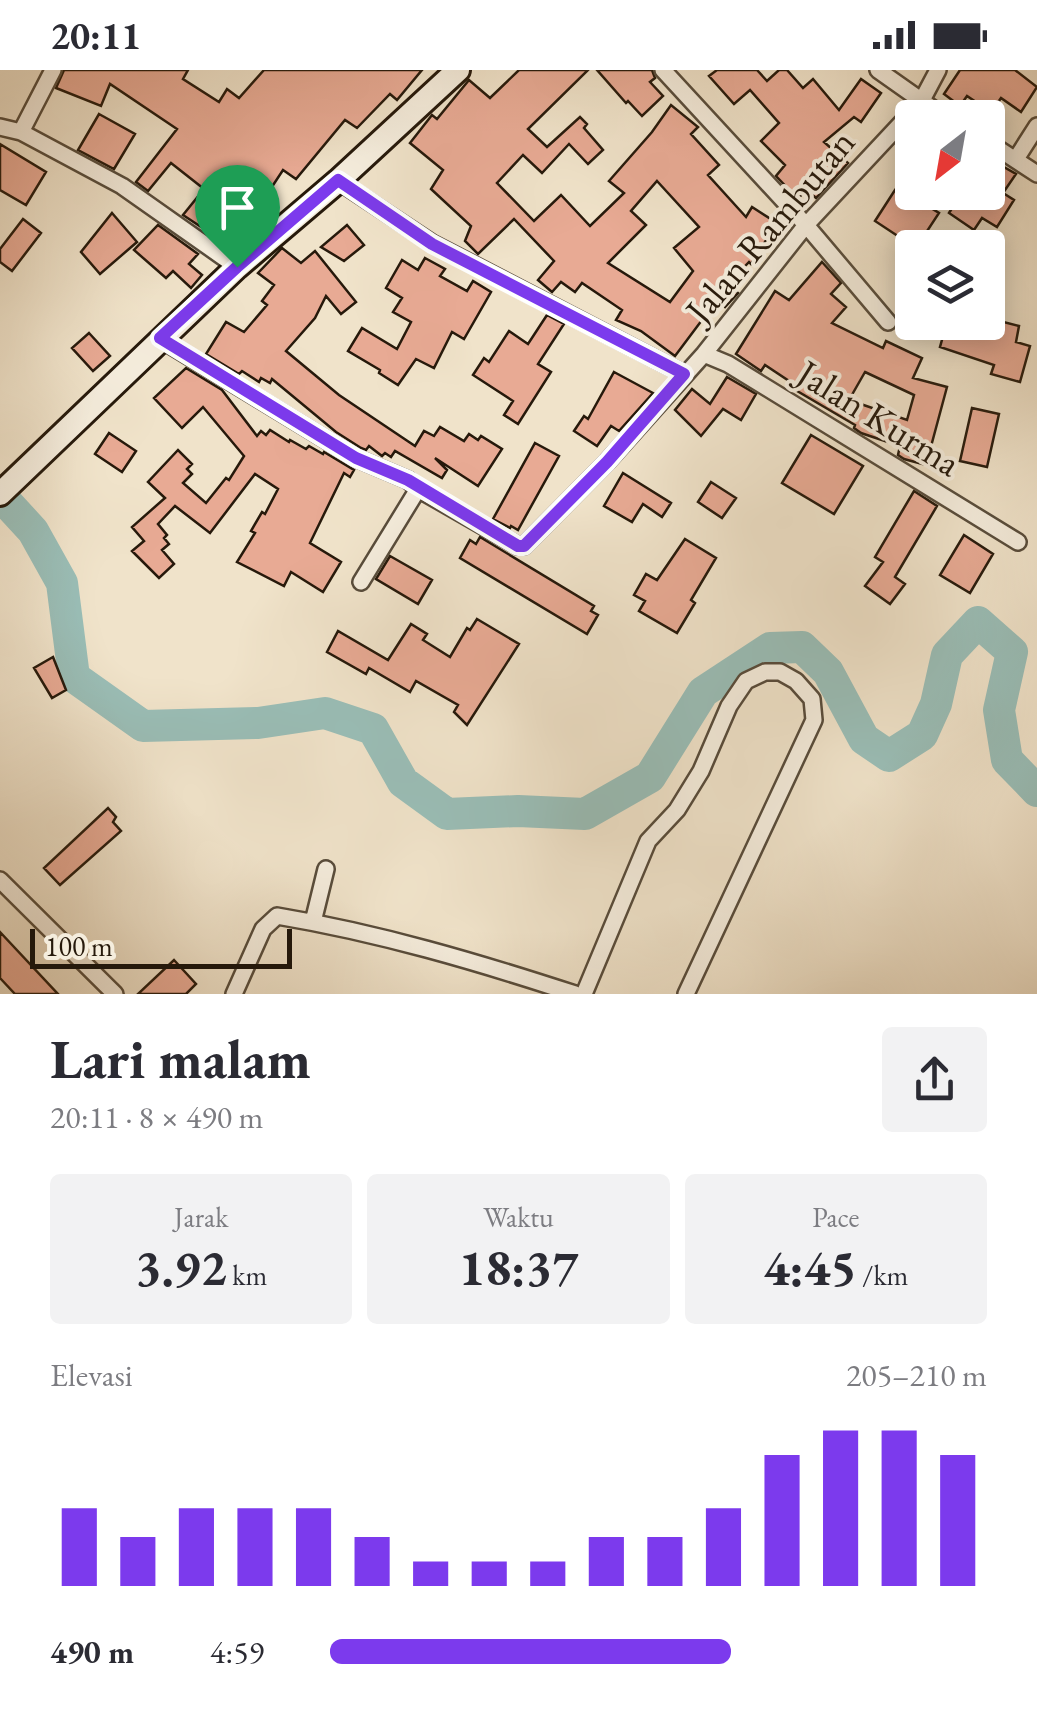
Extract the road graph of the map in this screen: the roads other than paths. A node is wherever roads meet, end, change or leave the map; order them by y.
1 (53, 70) edge
2 (458, 70) edge
3 (662, 70) edge
4 (878, 70) edge
5 (938, 70) edge
6 (918, 100) edge
7 (922, 100) edge
8 (1037, 126) edge
9 (0, 127) edge
10 (895, 130) edge
11 (21, 132) junction
12 (1005, 152) edge
13 (1016, 159) junction
14 (1037, 174) edge
15 (338, 180) junction
16 (806, 225) junction
17 (237, 267) junction
18 (888, 322) dead end
19 (160, 338) junction
20 (704, 354) junction
21 (684, 374) junction
22 (418, 489) junction
23 (0, 494) edge
24 (1018, 542) dead end
25 (361, 582) dead end
26 (326, 869) dead end
27 (0, 880) edge
28 (313, 922) junction
29 (115, 994) edge
30 (234, 994) edge
31 (575, 994) edge
32 (584, 994) edge
33 (686, 994) edge

1 - 11 street
2 - 15 street
3 - 16 street
4 - 6 street
5 - 7 street, Jalan Rambutan
8 - 13 street
9 - 11 street
10 - 16 street, Jalan Rambutan
11 - 17 street
12 - 13 street
13 - 14 street
15 - 17 street
15 - 21 street
16 - 18 street
16 - 20 street, Jalan Rambutan
17 - 19 street
19 - 22 street
19 - 23 street
20 - 21 street, Jalan Rambutan
20 - 24 street, Jalan Kurma
21 - 22 street, Jalan Rambutan
22 - 25 street
26 - 28 street
27 - 29 street
28 - 30 street
28 - 31 street
32 - 33 street

